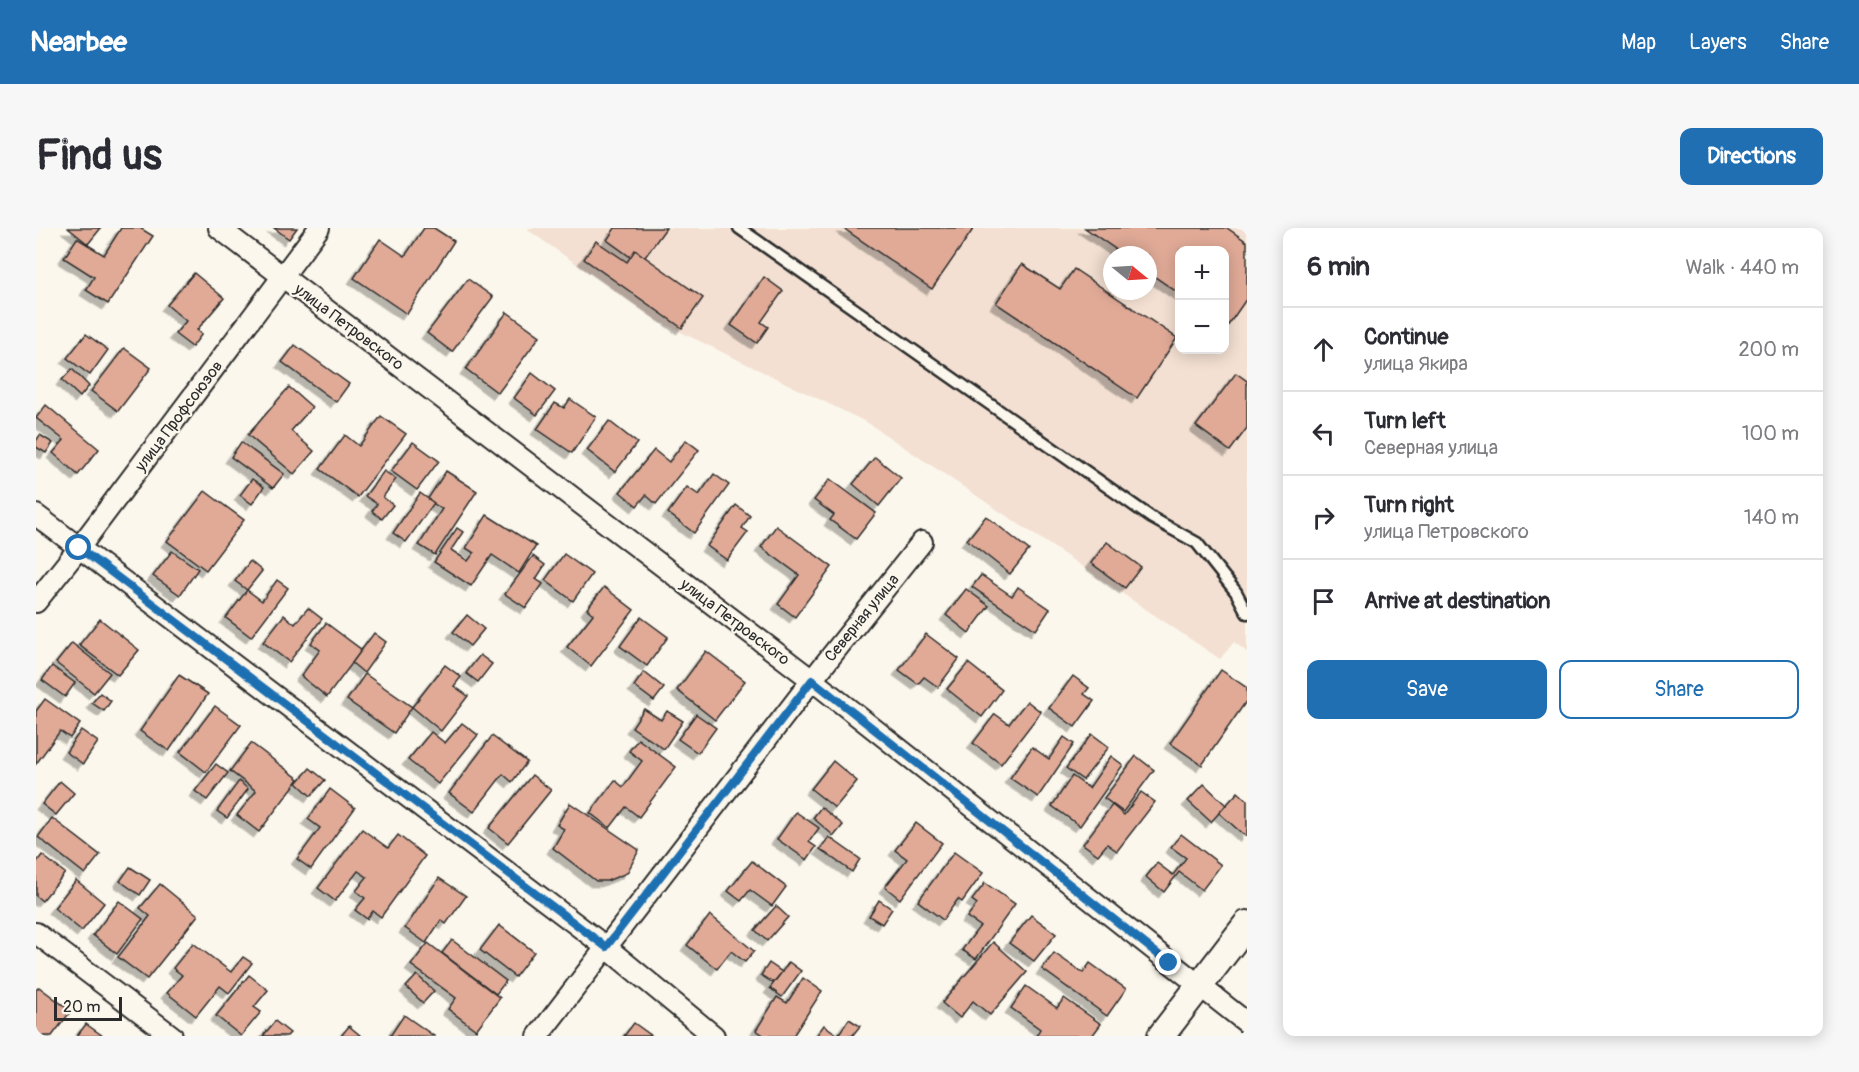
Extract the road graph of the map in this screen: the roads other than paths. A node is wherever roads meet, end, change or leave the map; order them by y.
1 (219, 228) edge
2 (319, 228) edge
3 (739, 228) edge
4 (283, 277) junction
5 (36, 515) edge
6 (922, 542) dead end
7 (79, 548) junction
8 (36, 602) edge
9 (1247, 613) edge
10 (812, 680) junction
11 (1247, 924) edge
12 (36, 933) edge
13 (606, 947) junction
14 (1199, 986) junction
15 (1247, 1023) edge
16 (171, 1036) edge
17 (538, 1036) edge
18 (714, 1036) edge
19 (1161, 1036) edge

1 - 4 street, улица Петровского
2 - 4 street, улица Профсоюзов
3 - 9 lane
4 - 7 street, улица Профсоюзов
4 - 10 street, улица Петровского
5 - 7 street
6 - 10 street, Северная улица
7 - 8 street, улица Профсоюзов
7 - 13 street
10 - 13 street, Северная улица
10 - 14 street, улица Петровского
11 - 14 street
12 - 16 street
13 - 17 street, Северная улица
13 - 18 street
14 - 15 street, улица Петровского
14 - 19 street

